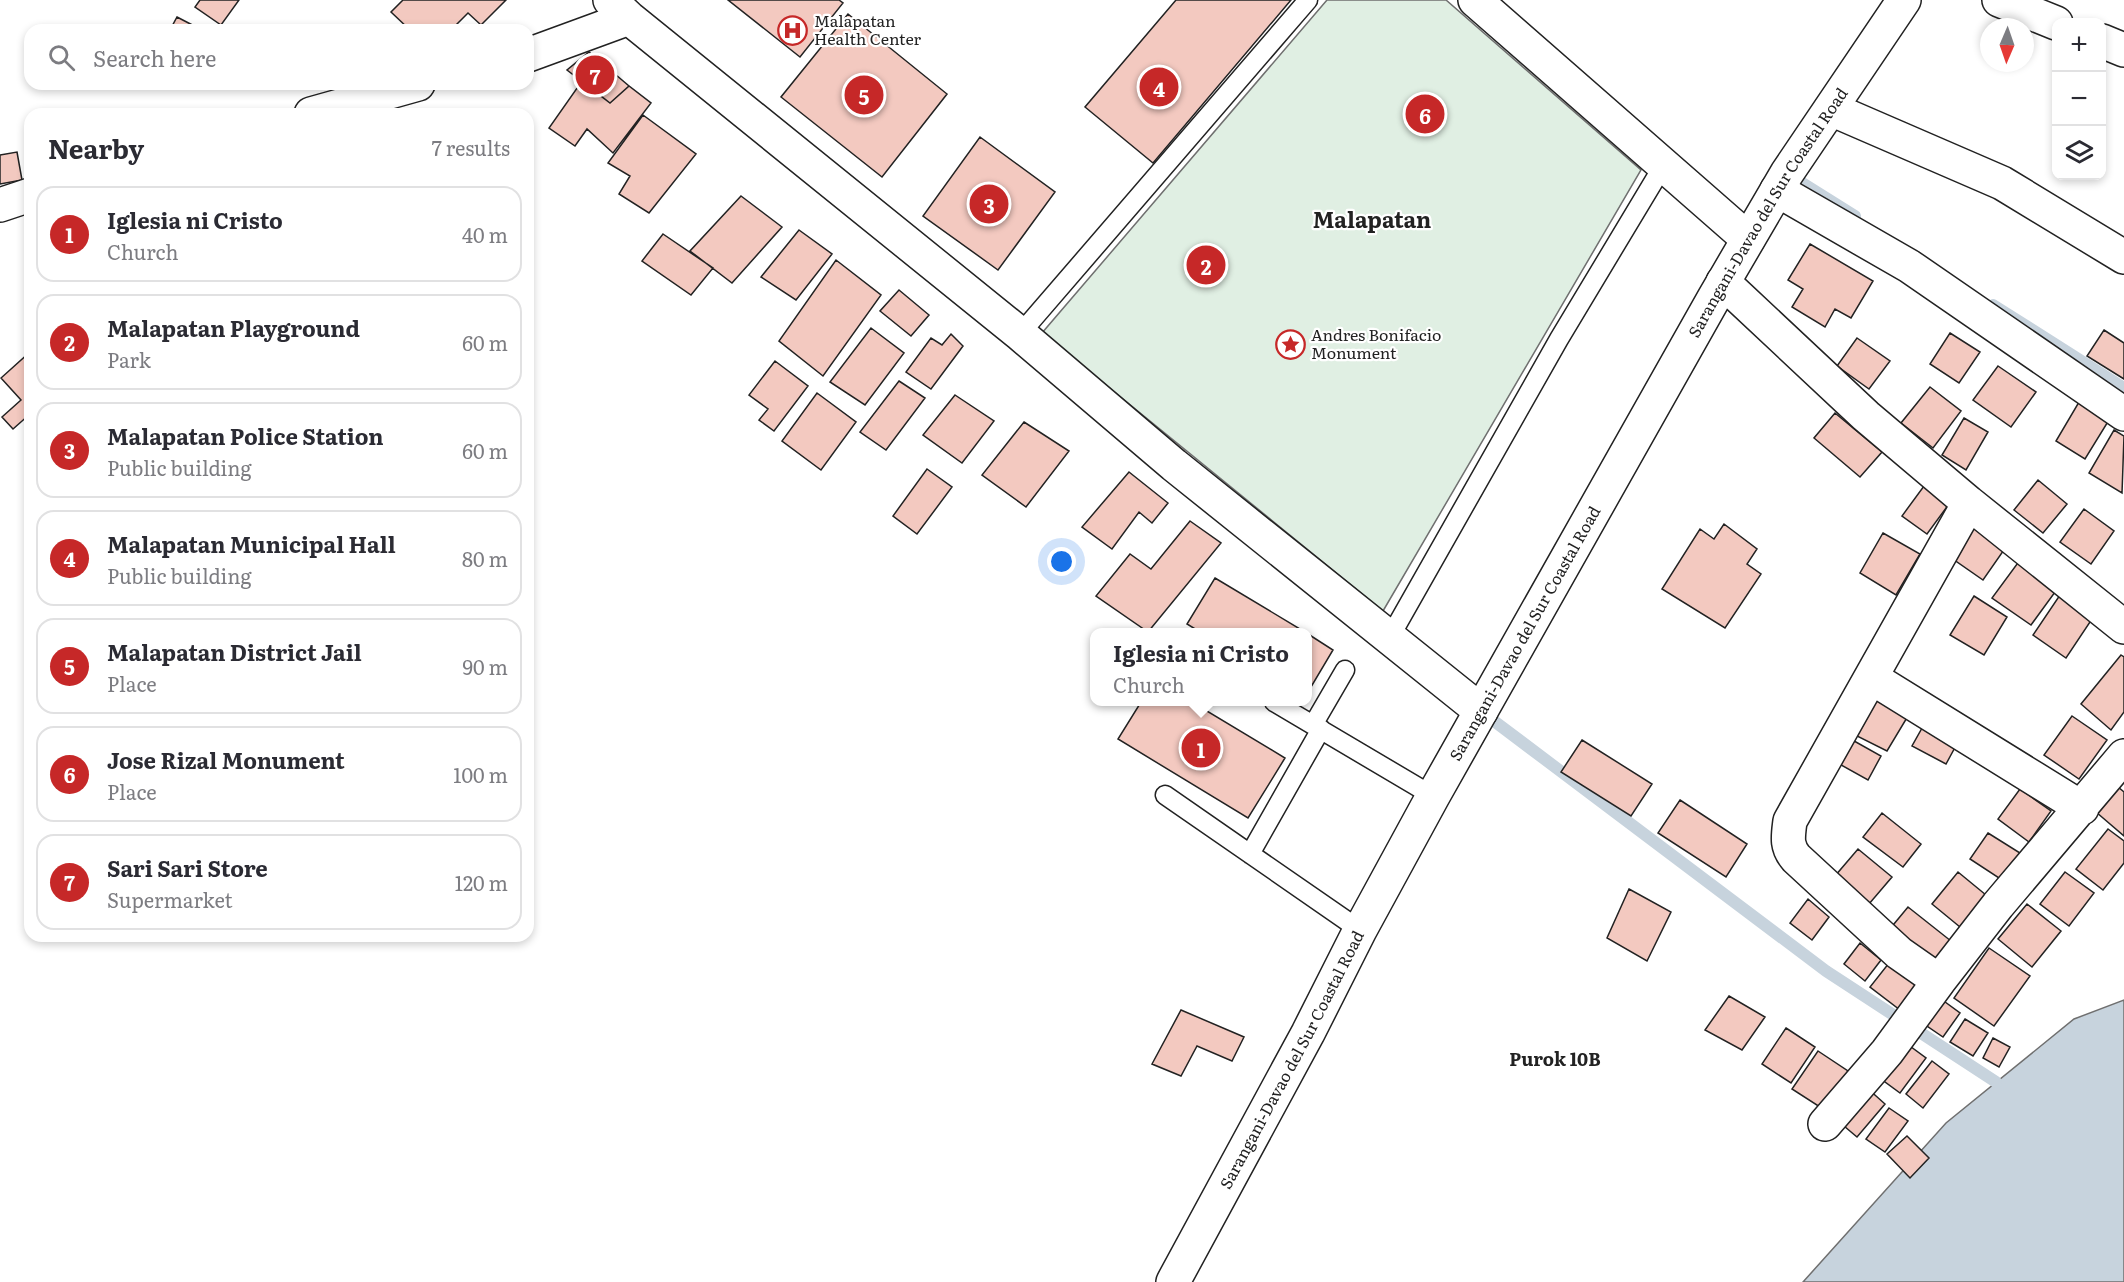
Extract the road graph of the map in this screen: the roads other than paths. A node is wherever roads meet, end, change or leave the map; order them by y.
1 (1308, 0) edge
2 (1474, 0) edge
3 (1904, 0) edge
4 (1999, 0) edge
5 (619, 9) edge
6 (2052, 21) edge
7 (2106, 43) edge
8 (2124, 50) edge
9 (534, 52) edge
10 (397, 90) edge
11 (332, 108) edge
12 (1831, 109) junction
13 (1663, 166) junction
14 (1777, 190) junction
15 (24, 197) edge
16 (0, 204) edge
17 (1748, 239) junction
18 (2124, 256) edge
19 (1723, 282) junction
20 (1020, 334) junction
21 (2124, 414) edge
22 (1969, 503) junction
23 (2124, 627) edge
24 (1390, 637) junction
25 (1345, 670) dead end
26 (1872, 678) junction
27 (1281, 706) edge
28 (1481, 711) junction
29 (1317, 727) junction
30 (2124, 756) edge
31 (1165, 795) dead end
32 (1433, 796) junction
33 (2082, 808) junction
34 (1250, 854) junction
35 (1360, 930) junction
36 (1939, 981) junction
37 (1825, 1124) dead end
38 (1173, 1282) edge

1 - 20 lane
2 - 13 street
3 - 12 street, Sarangani-Davao del Sur Coastal Road
4 - 6 street
5 - 9 street
5 - 20 street
7 - 8 street
10 - 11 street
12 - 14 street, Sarangani-Davao del Sur Coastal Road
12 - 18 street
13 - 17 street
13 - 24 lane
14 - 17 street, Sarangani-Davao del Sur Coastal Road
14 - 21 street
15 - 16 street
17 - 19 street, Sarangani-Davao del Sur Coastal Road
19 - 22 street
19 - 28 street, Sarangani-Davao del Sur Coastal Road
20 - 24 street
22 - 23 street
22 - 26 street
24 - 28 street
25 - 29 lane
26 - 33 street
26 - 36 street
27 - 29 lane
28 - 32 street, Sarangani-Davao del Sur Coastal Road
29 - 32 lane
29 - 34 lane
30 - 33 street
31 - 34 lane
32 - 35 street, Sarangani-Davao del Sur Coastal Road
33 - 36 street
34 - 35 lane
35 - 38 street, Sarangani-Davao del Sur Coastal Road
36 - 37 street

